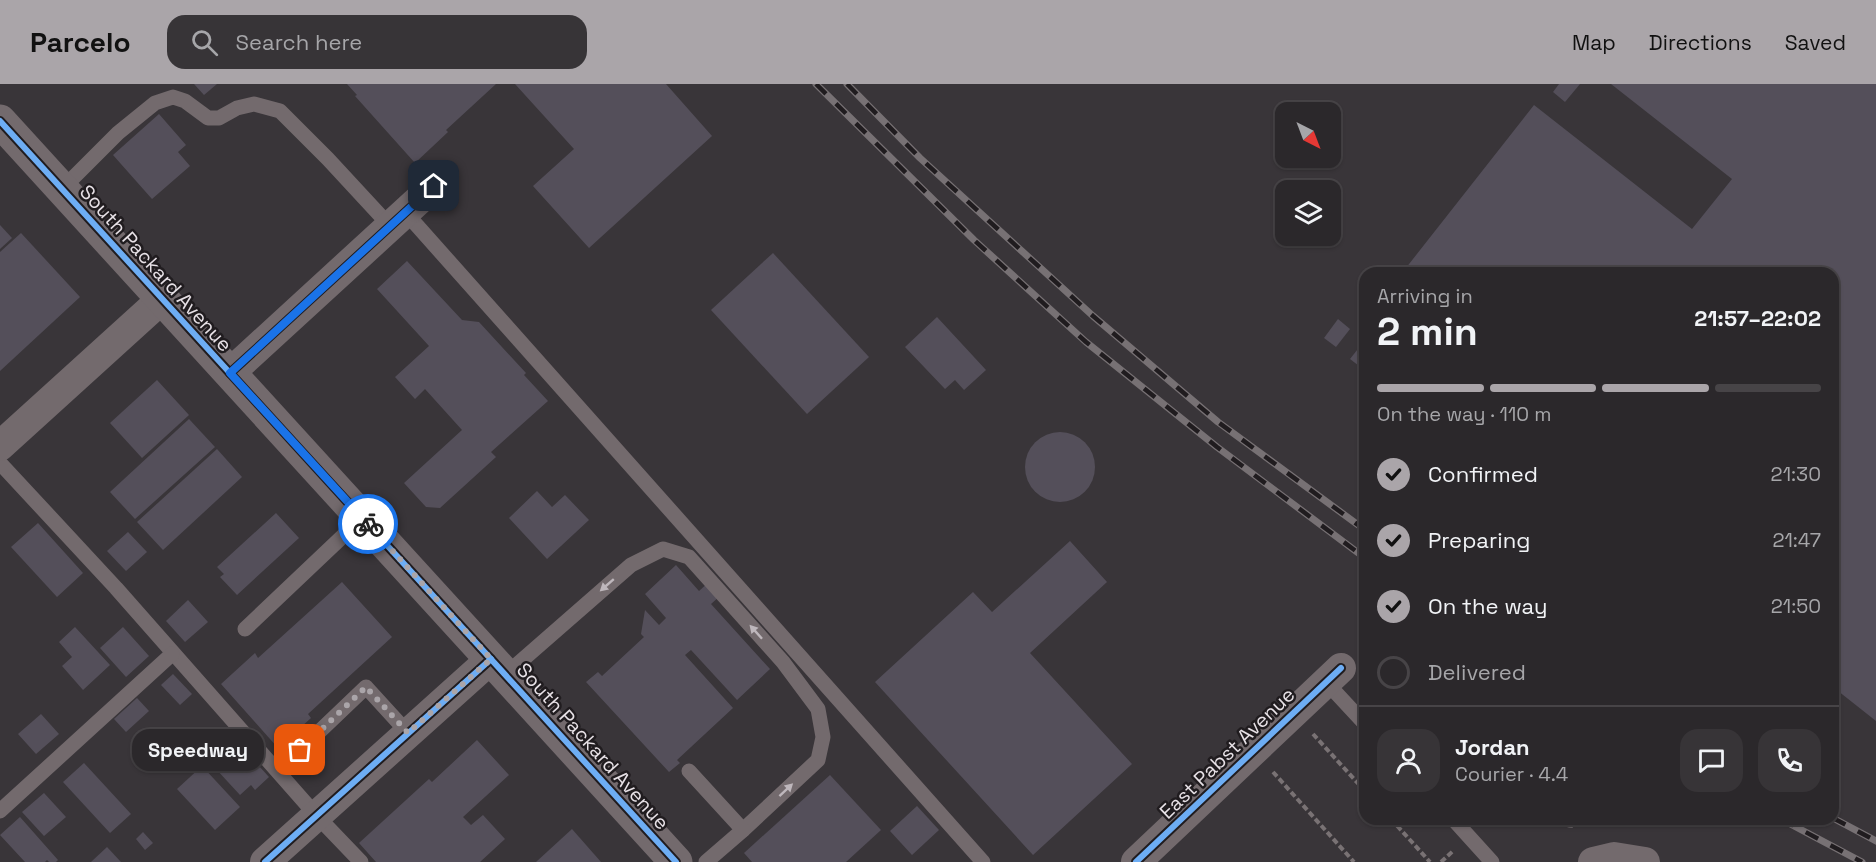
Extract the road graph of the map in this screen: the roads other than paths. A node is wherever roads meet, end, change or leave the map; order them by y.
1 (0, 121) edge
2 (434, 186) dead end
3 (62, 189) junction
4 (398, 219) junction
5 (162, 298) junction
6 (230, 373) junction
7 (0, 446) edge
8 (0, 463) edge
9 (362, 518) junction
10 (245, 629) dead end
11 (172, 654) junction
12 (498, 667) junction
13 (1333, 675) joint
14 (1359, 715) edge
15 (408, 733) junction
16 (300, 750) dead end
17 (689, 771) dead end
18 (0, 811) edge
19 (316, 815) junction
20 (1458, 825) edge
21 (743, 830) junction
22 (265, 862) edge
23 (361, 862) edge
24 (676, 862) edge
25 (706, 862) edge
26 (983, 862) edge
27 (1136, 862) edge
28 (1492, 862) edge
29 (1593, 862) edge
30 (1645, 862) edge

1 - 3 street, South Packard Avenue
2 - 4 street
3 - 4 lane
3 - 5 street, South Packard Avenue
4 - 6 street
4 - 26 lane
5 - 6 street, South Packard Avenue
5 - 7 street
6 - 9 street, South Packard Avenue
8 - 11 lane
9 - 10 lane
9 - 12 street, South Packard Avenue
11 - 18 lane
11 - 19 lane
12 - 15 street
21 -> 12 lane
12 - 24 street, South Packard Avenue
13 - 14 lane
13 - 27 street, East Pabst Avenue
15 - 16 lane
15 - 19 street
17 - 21 lane
19 - 22 street
19 - 23 lane
20 - 28 lane
21 - 25 lane
29 - 30 street

